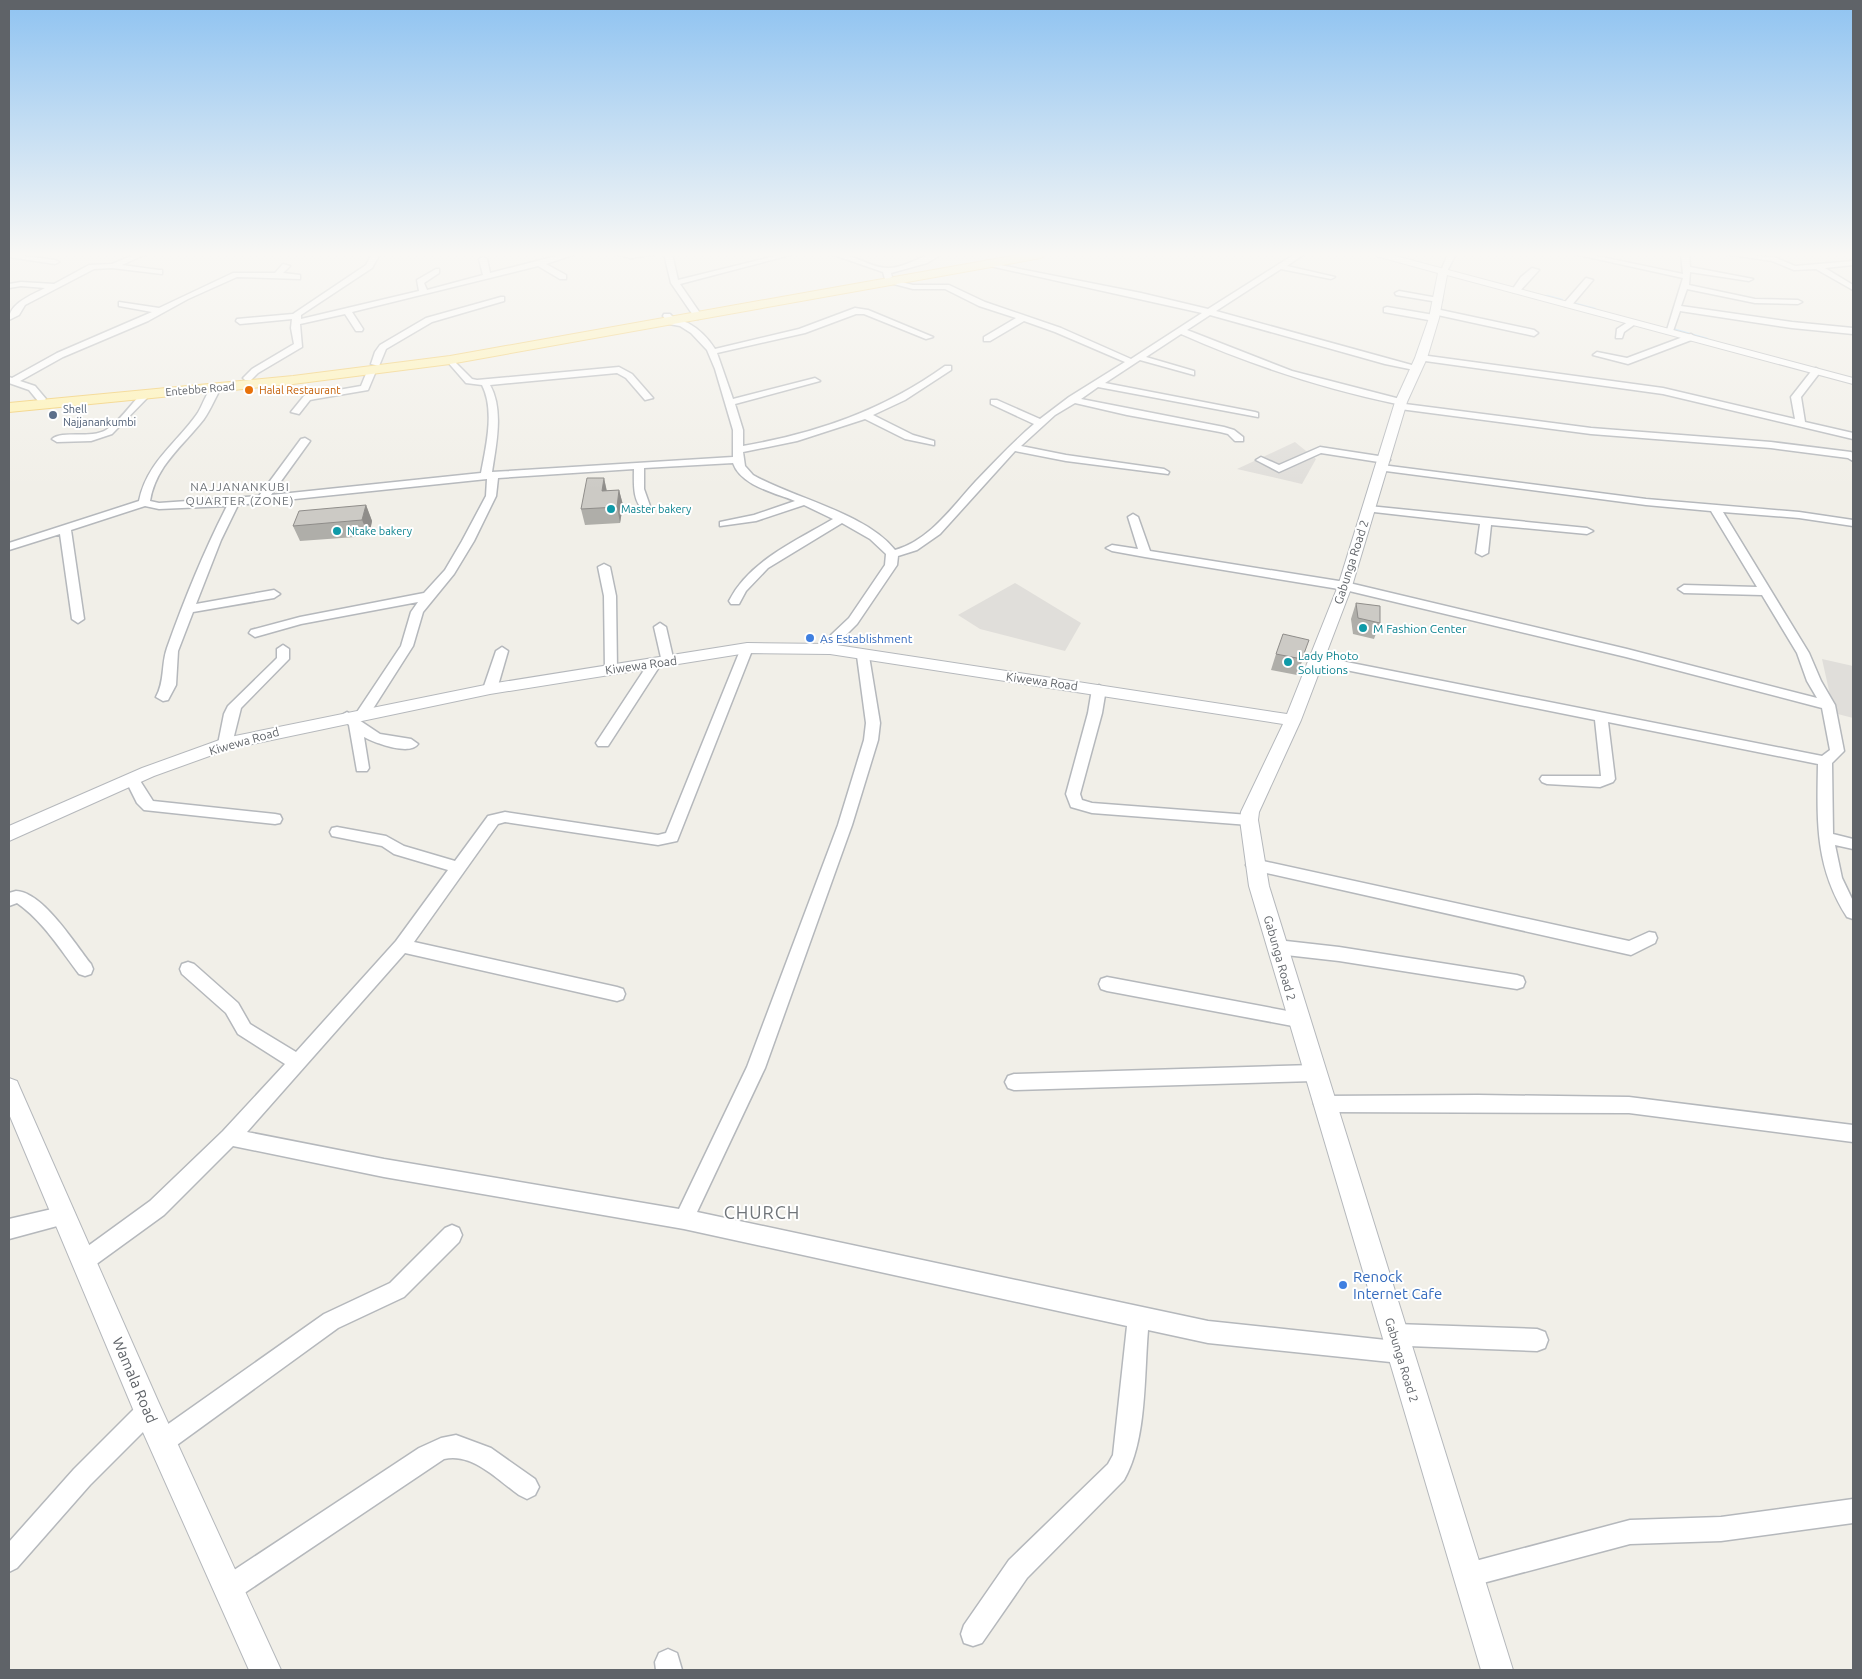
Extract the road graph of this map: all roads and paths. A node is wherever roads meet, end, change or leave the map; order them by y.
1 (112, 332) edge
2 (298, 332) edge
3 (408, 332) edge
4 (586, 332) edge
5 (598, 332) edge
6 (695, 332) edge
7 (796, 332) edge
8 (915, 332) edge
9 (998, 332) edge
10 (1062, 332) edge
11 (1179, 332) edge
12 (1184, 332) edge
13 (1288, 332) edge
14 (1429, 332) edge
15 (1620, 332) edge
16 (1674, 332) edge
17 (1814, 332) edge
18 (1619, 336) dead end
19 (1691, 337) junction
20 (929, 338) dead end
21 (987, 339) dead end
22 (1815, 339) dead end
23 (712, 352) junction
24 (1597, 355) dead end
25 (1135, 359) junction
26 (450, 360) junction
27 (1419, 363) junction
28 (374, 367) junction
29 (948, 368) dead end
30 (1816, 371) junction
31 (1191, 373) dead end
32 (248, 378) junction
33 (11, 380) edge
34 (815, 381) dead end
35 (1853, 381) edge
36 (485, 383) junction
37 (1096, 384) junction
38 (216, 388) junction
39 (145, 394) junction
40 (648, 398) dead end
41 (41, 399) junction
42 (1072, 399) junction
43 (9, 402) edge
44 (994, 402) dead end
45 (728, 403) junction
46 (1401, 404) junction
47 (9, 408) edge
48 (296, 412) dead end
49 (863, 414) junction
50 (1255, 415) dead end
51 (1041, 423) junction
52 (1801, 425) junction
53 (1853, 436) edge
54 (57, 439) dead end
55 (1239, 439) dead end
56 (304, 441) dead end
57 (930, 443) dead end
58 (1013, 447) junction
59 (738, 455) junction
60 (1853, 458) edge
61 (1261, 460) dead end
62 (1383, 464) junction
63 (639, 465) junction
64 (1164, 472) dead end
65 (490, 475) junction
66 (262, 500) junction
67 (234, 502) junction
68 (804, 502) junction
69 (144, 503) junction
70 (645, 506) dead end
71 (1715, 508) junction
72 (1369, 509) junction
73 (1133, 516) dead end
74 (841, 520) junction
75 (1486, 520) junction
76 (1853, 523) edge
77 (724, 524) dead end
78 (65, 529) junction
79 (1587, 531) dead end
80 (9, 547) edge
81 (1112, 548) dead end
82 (1482, 553) dead end
83 (892, 554) junction
84 (1145, 554) junction
85 (604, 567) dead end
86 (1344, 586) junction
87 (1684, 589) dead end
88 (1764, 591) junction
89 (274, 594) dead end
90 (428, 596) junction
91 (735, 601) dead end
92 (190, 609) junction
93 (78, 619) dead end
94 (660, 627) dead end
95 (255, 633) dead end
96 (747, 648) junction
97 (283, 649) dead end
98 (830, 649) junction
99 (502, 651) dead end
100 (863, 656) junction
101 (1316, 660) junction
102 (661, 663) junction
103 (611, 670) junction
104 (490, 689) junction
105 (1099, 689) junction
106 (163, 697) dead end
107 (1828, 705) junction
108 (355, 717) junction
109 (1601, 717) junction
110 (1293, 720) junction
111 (603, 743) dead end
112 (225, 744) junction
113 (411, 744) dead end
114 (1825, 761) junction
115 (362, 768) dead end
116 (132, 779) junction
117 (1547, 779) dead end
118 (275, 819) dead end
119 (1249, 820) junction
120 (337, 832) dead end
121 (9, 834) edge
122 (1826, 838) junction
123 (1853, 844) edge
124 (1254, 865) junction
125 (458, 868) junction
126 (9, 900) edge
127 (1853, 913) edge
128 (1648, 938) dead end
129 (402, 946) junction
130 (1277, 947) junction
131 (188, 968) dead end
132 (84, 969) dead end
133 (1517, 982) dead end
134 (1107, 984) dead end
135 (616, 994) dead end
136 (1298, 1020) junction
137 (297, 1062) junction
138 (1314, 1073) junction
139 (1014, 1082) dead end
140 (9, 1088) edge
141 (1324, 1104) junction
142 (1853, 1134) edge
143 (230, 1137) junction
144 (65, 1215) junction
145 (684, 1219) junction
146 (9, 1229) edge
147 (452, 1235) dead end
148 (84, 1260) junction
149 (1138, 1318) junction
150 (1537, 1340) dead end
151 (1397, 1344) junction
152 (148, 1411) junction
153 (162, 1442) junction
154 (527, 1487) dead end
155 (1853, 1512) edge
156 (9, 1560) edge
157 (1468, 1575) junction
158 (228, 1589) junction
159 (973, 1634) dead end
160 (265, 1670) edge
161 (1497, 1670) edge

1 - 33 street
2 - 32 street
3 - 28 street
4 - 28 main road, Entebbe Road
5 - 26 main road, Entebbe Road
6 - 23 street
7 - 23 street
8 - 20 street
9 - 21 street
10 - 25 street
11 - 25 street
12 - 46 street
13 - 27 street
14 - 27 street, Gabunga Road 2
15 - 18 street
16 - 19 street
17 - 22 street
19 - 24 street
19 - 30 street
23 - 45 street
25 - 31 street
25 - 37 street
26 - 28 main road, Entebbe Road
26 - 36 street
27 - 46 street, Gabunga Road 2
27 - 52 street
28 - 32 main road, Entebbe Road
28 - 38 main road, Entebbe Road
28 - 48 street
29 - 49 street
30 - 35 street
30 - 52 street
32 - 41 main road, Entebbe Road
33 - 41 street
34 - 45 street
36 - 40 street
36 - 65 street
37 - 42 street
37 - 50 street
38 - 39 main road, Entebbe Road
38 - 69 street
39 - 47 main road, Entebbe Road
39 - 54 street
41 - 43 main road, Entebbe Road
42 - 51 street
42 - 55 street
44 - 51 street
45 - 59 street
46 - 60 street
46 - 62 street, Gabunga Road 2
49 - 57 street
49 - 59 street
51 - 58 street
52 - 53 street
56 - 66 street
58 - 64 street
58 - 83 street
59 - 63 street
59 - 68 street
61 - 62 street
62 - 71 street
62 - 72 street, Gabunga Road 2
63 - 65 street
63 - 70 street
65 - 66 street
65 - 90 street
66 - 67 street
67 - 69 street
67 - 92 street
68 - 74 street
68 - 77 street
69 - 78 street
71 - 76 street
71 - 88 street
72 - 75 street
72 - 86 street, Gabunga Road 2
73 - 84 street
74 - 83 street
74 - 91 street
75 - 79 street
75 - 82 street
78 - 80 street
78 - 93 street
81 - 84 street
83 - 98 street
84 - 86 street
85 - 103 street
86 - 101 street, Gabunga Road 2
86 - 107 street
87 - 88 street
88 - 107 street
89 - 92 street
90 - 95 street
90 - 108 street
92 - 106 street
94 - 102 street
96 - 98 street, Kiwewa Road
96 - 102 street, Kiwewa Road
96 - 125 street
97 - 112 street
98 - 100 street, Kiwewa Road
99 - 104 street
100 - 105 street, Kiwewa Road
100 - 145 street
101 - 109 street
101 - 110 street, Gabunga Road 2
102 - 103 street, Kiwewa Road
102 - 111 street
103 - 104 street, Kiwewa Road
104 - 108 street, Kiwewa Road
105 - 110 street, Kiwewa Road
105 - 119 street
107 - 114 street
108 - 112 street, Kiwewa Road
108 - 113 street
108 - 115 street
109 - 114 street
109 - 117 street
110 - 119 street, Gabunga Road 2
112 - 116 street, Kiwewa Road
114 - 122 street
116 - 118 street
116 - 121 street, Kiwewa Road
119 - 124 street, Gabunga Road 2
120 - 125 street
122 - 123 street
122 - 127 street
124 - 128 street
124 - 130 street, Gabunga Road 2
125 - 129 street
126 - 132 street
129 - 135 street
129 - 137 street
130 - 133 street
130 - 136 street, Gabunga Road 2
131 - 137 street
134 - 136 street
136 - 138 street, Gabunga Road 2
137 - 143 street
138 - 139 street
138 - 141 street, Gabunga Road 2
140 - 144 street, Wamala Road
141 - 142 street
141 - 151 street, Gabunga Road 2
143 - 145 street
143 - 148 street
144 - 146 street
144 - 148 street, Wamala Road
145 - 149 street
147 - 153 street
148 - 152 street, Wamala Road
149 - 151 street
149 - 159 street
150 - 151 street
151 - 157 street, Gabunga Road 2
152 - 153 street, Wamala Road
152 - 156 street
153 - 158 street, Wamala Road
154 - 158 street
155 - 157 street
157 - 161 street, Gabunga Road 2
158 - 160 street, Wamala Road

